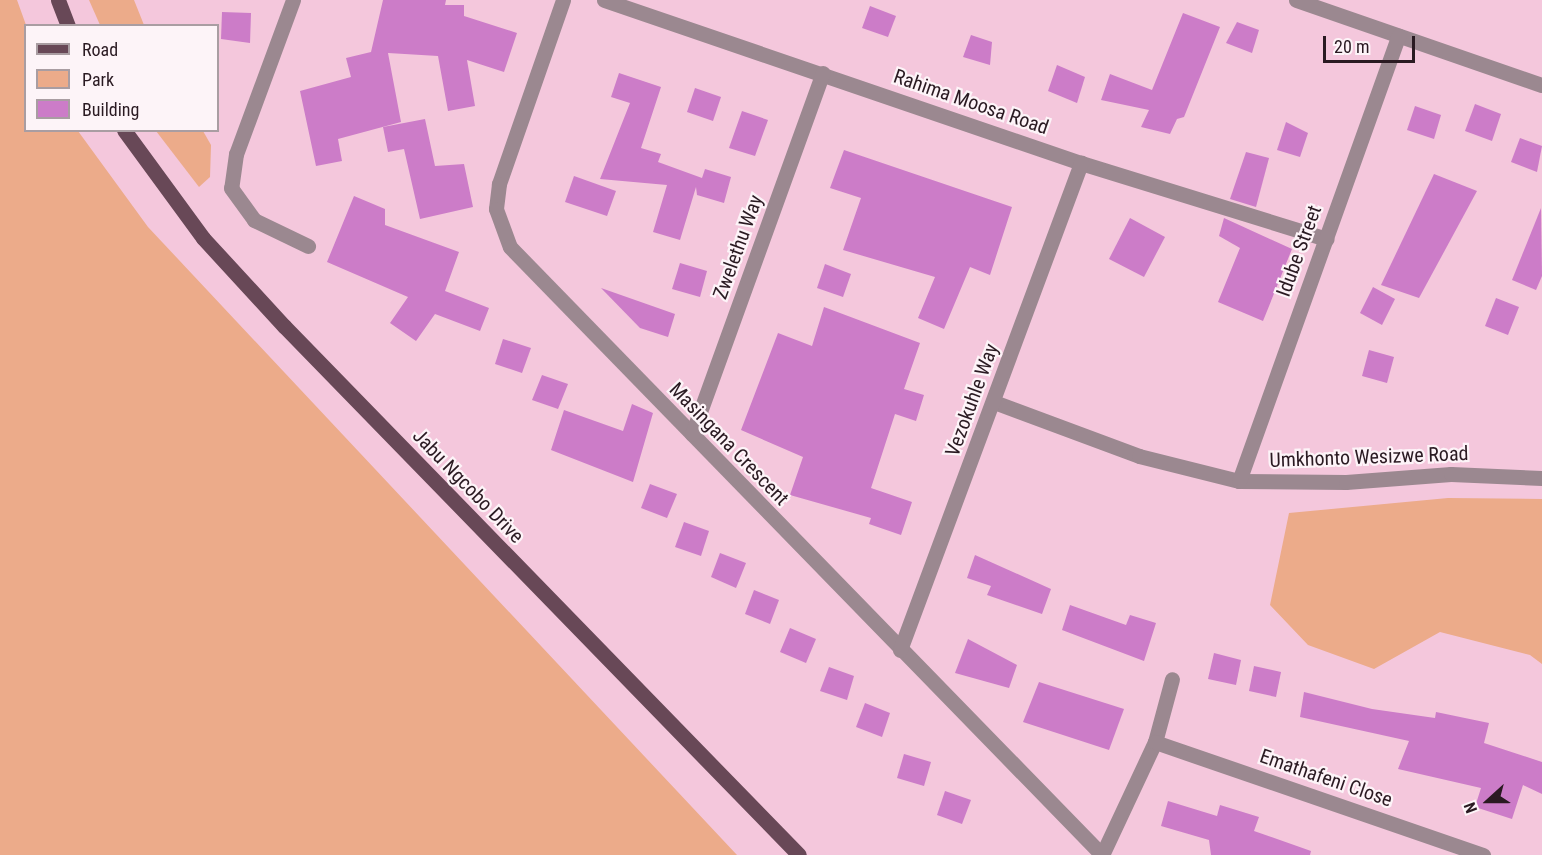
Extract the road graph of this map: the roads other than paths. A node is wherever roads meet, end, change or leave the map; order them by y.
1 (58, 0) edge
2 (293, 0) edge
3 (563, 0) edge
4 (604, 0) edge
5 (1296, 0) edge
6 (67, 24) edge
7 (1398, 36) junction
8 (823, 73) junction
9 (1542, 85) edge
10 (125, 132) edge
11 (1081, 163) junction
12 (1326, 239) junction
13 (308, 246) dead end
14 (994, 402) junction
15 (692, 434) junction
16 (1542, 478) edge
17 (1239, 481) junction
18 (900, 650) junction
19 (1172, 680) dead end
20 (1155, 742) junction
21 (1458, 851) edge
22 (799, 855) edge
23 (1102, 855) edge
24 (1483, 855) edge

1 - 6 main road
2 - 13 street
3 - 15 street, Masingana Crescent
4 - 8 street, Rahima Moosa Road
5 - 7 street
7 - 9 street
7 - 12 street, Idube Street
8 - 11 street, Rahima Moosa Road
8 - 15 street, Zwelethu Way
10 - 22 main road, Jabu Ngcobo Drive
11 - 12 street, Rahima Moosa Road
11 - 14 street, Vezokuhle Way
12 - 17 street, Idube Street
14 - 17 street, Umkhonto Wesizwe Road
14 - 18 street, Vezokuhle Way
15 - 18 street, Masingana Crescent
16 - 17 street, Umkhonto Wesizwe Road
18 - 23 street, Masingana Crescent
19 - 20 street
20 - 21 street, Emathafeni Close
20 - 23 street
21 - 24 street, Emathafeni Close

